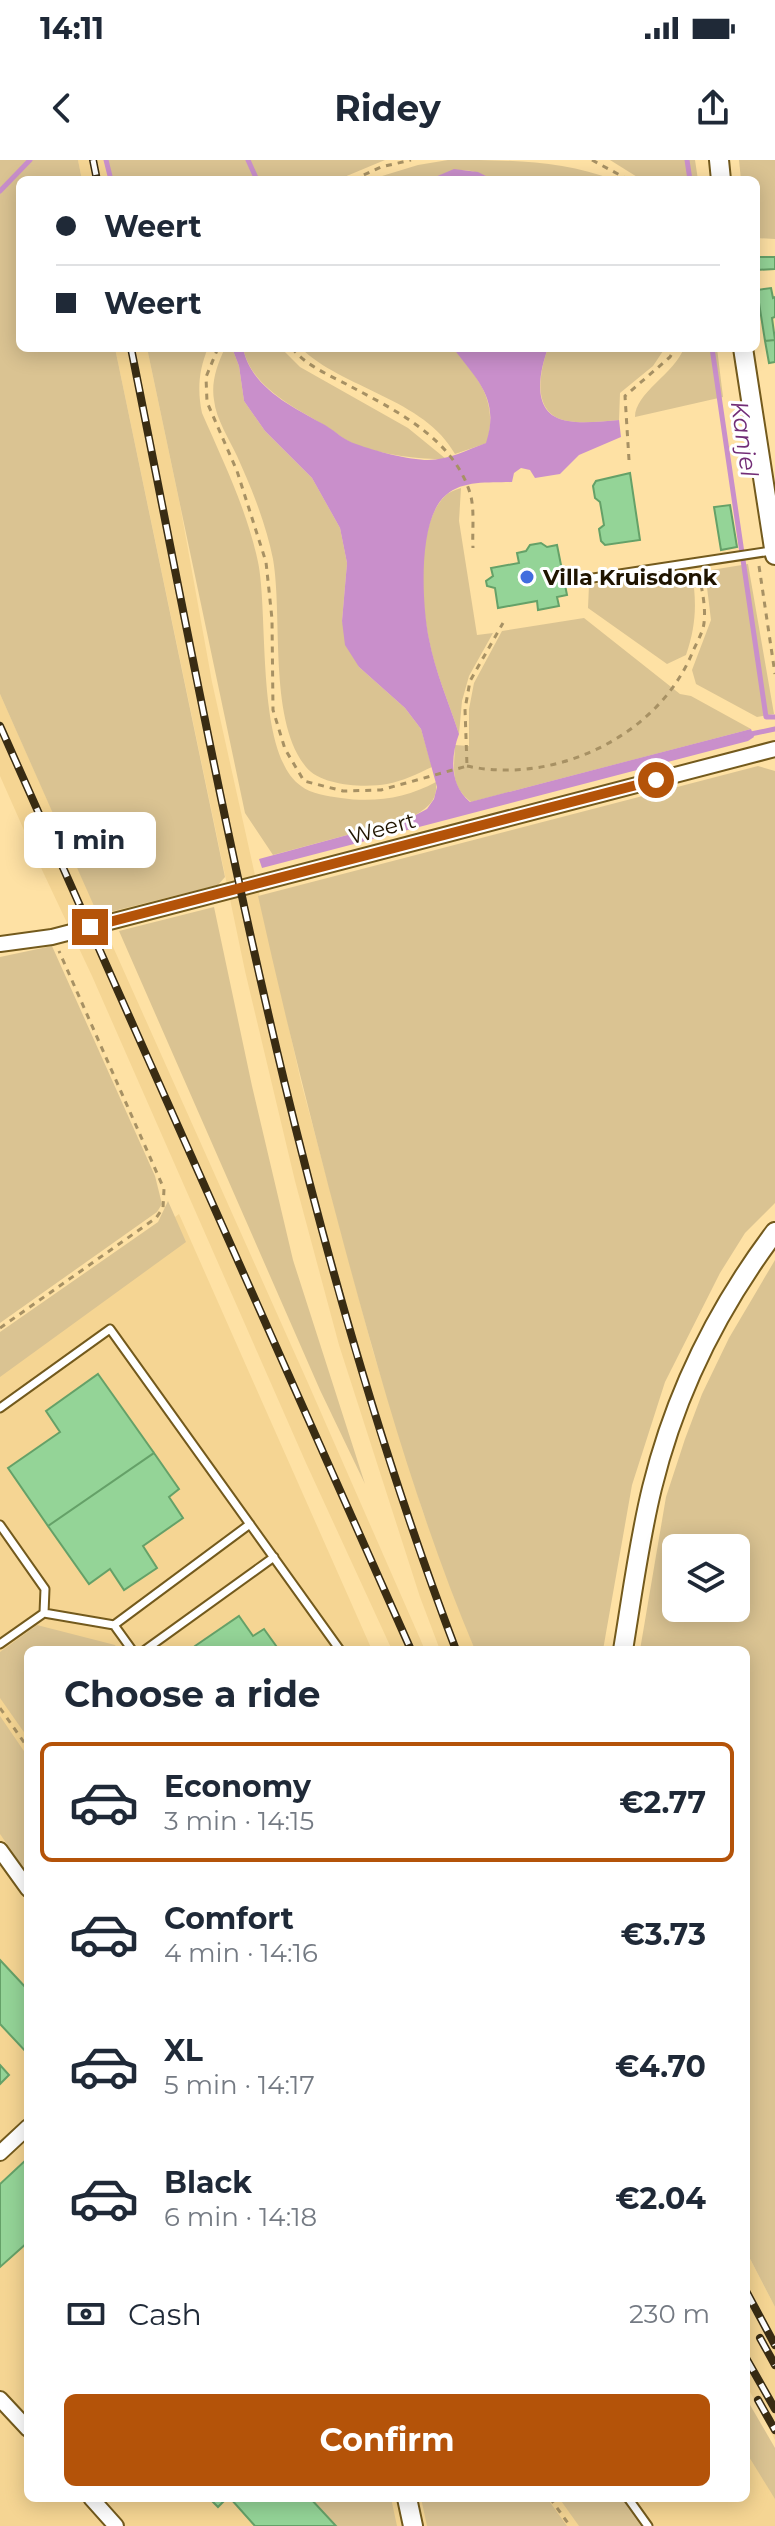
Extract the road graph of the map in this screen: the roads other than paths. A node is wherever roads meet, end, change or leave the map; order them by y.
1 (744, 352) edge
2 (775, 553) edge
3 (580, 580) dead end
4 (775, 749) edge
5 (0, 944) edge
6 (775, 1232) edge
7 (0, 1408) edge
8 (250, 1524) junction
9 (0, 1525) edge
10 (274, 1557) junction
11 (44, 1613) junction
12 (114, 1625) junction
13 (0, 1644) edge
14 (129, 1646) edge
15 (151, 1646) edge
16 (337, 1646) edge
17 (624, 1646) edge
18 (0, 1850) edge
19 (24, 1883) edge
20 (24, 2131) edge
21 (0, 2153) edge
22 (0, 2399) edge
23 (24, 2425) edge
24 (95, 2502) edge
25 (408, 2502) edge
26 (631, 2502) edge
27 (116, 2526) edge
28 (413, 2526) edge
29 (648, 2526) edge

1 - 2 street
2 - 3 lane
4 - 5 street, Weert
6 - 17 street
7 - 8 lane
8 - 10 lane
8 - 12 lane
9 - 11 lane
10 - 15 lane
10 - 16 lane
11 - 12 lane
11 - 13 lane
12 - 14 lane
18 - 19 street
20 - 21 street
22 - 23 street
24 - 27 street
25 - 28 street
26 - 29 lane

